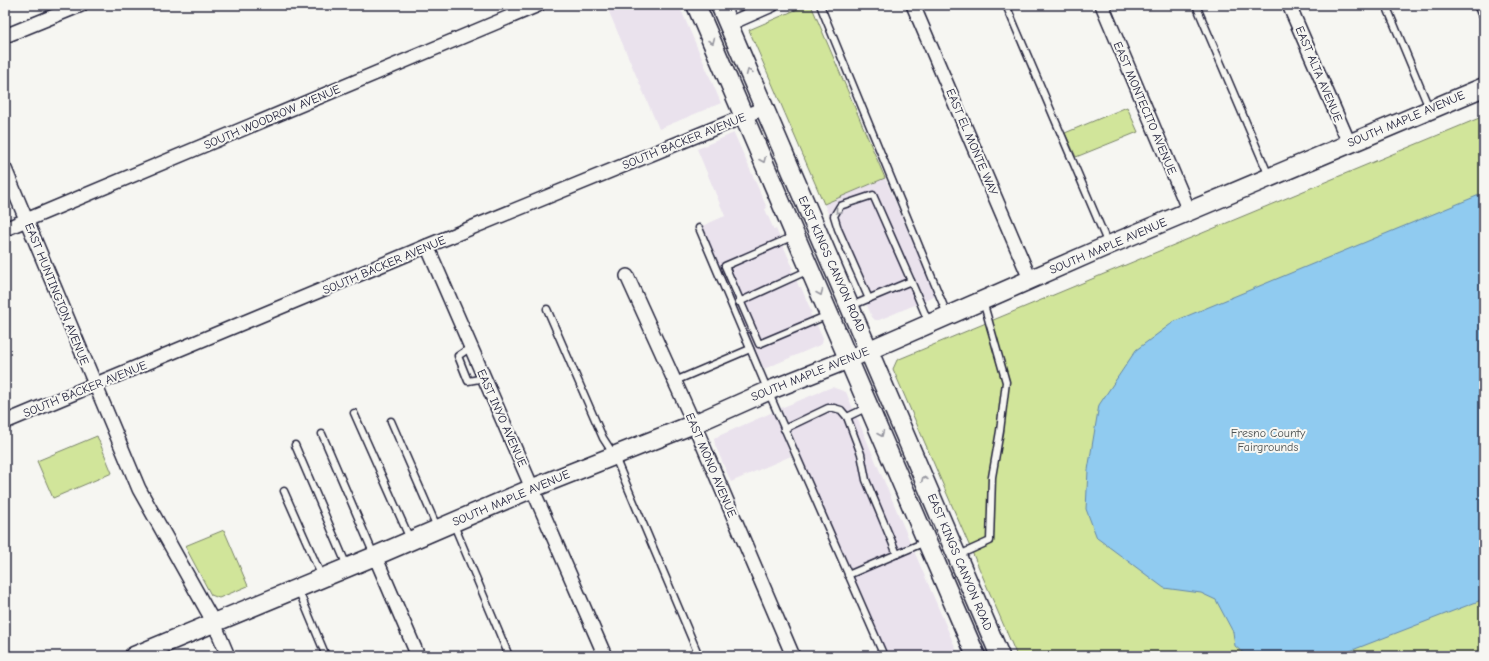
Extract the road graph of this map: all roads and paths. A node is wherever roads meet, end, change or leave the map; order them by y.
1 (81, 5) edge
2 (538, 5) edge
3 (696, 5) edge
4 (720, 5) edge
5 (772, 5) edge
6 (820, 5) edge
7 (913, 5) edge
8 (1006, 5) edge
9 (1102, 5) edge
10 (1196, 5) edge
11 (1289, 5) edge
12 (1386, 5) edge
13 (1481, 5) edge
14 (1484, 12) edge
15 (729, 24) junction
16 (5, 36) edge
17 (1484, 87) edge
18 (764, 108) junction
19 (1430, 109) junction
20 (745, 116) junction
21 (1349, 143) junction
22 (5, 169) edge
23 (1269, 176) junction
24 (1189, 211) junction
25 (27, 220) junction
26 (699, 228) dead end
27 (5, 229) edge
28 (796, 236) junction
29 (1109, 245) junction
30 (427, 246) junction
31 (810, 269) junction
32 (627, 276) dead end
33 (1030, 279) junction
34 (911, 281) junction
35 (869, 298) junction
36 (983, 301) junction
37 (739, 302) junction
38 (851, 306) junction
39 (547, 309) dead end
40 (829, 314) junction
41 (948, 316) junction
42 (930, 324) junction
43 (750, 349) junction
44 (870, 350) junction
45 (849, 359) junction
46 (675, 381) junction
47 (95, 386) junction
48 (768, 391) junction
49 (869, 406) junction
50 (354, 413) dead end
51 (846, 417) junction
52 (391, 421) dead end
53 (5, 422) edge
54 (694, 424) junction
55 (784, 429) junction
56 (322, 434) dead end
57 (295, 445) dead end
58 (614, 455) junction
59 (533, 488) junction
60 (284, 491) dead end
61 (445, 526) junction
62 (411, 541) junction
63 (927, 541) junction
64 (897, 554) junction
65 (957, 555) junction
66 (375, 556) junction
67 (937, 565) junction
68 (348, 568) junction
69 (848, 575) junction
70 (322, 578) junction
71 (298, 588) junction
72 (214, 623) junction
73 (134, 656) edge
74 (228, 656) edge
75 (326, 656) edge
76 (418, 656) edge
77 (509, 656) edge
78 (605, 656) edge
79 (699, 656) edge
80 (793, 656) edge
81 (884, 656) edge
82 (976, 656) edge
83 (986, 656) edge
84 (1000, 656) edge

1 - 16 street
2 - 25 street, SOUTH WOODROW AVENUE
3 -> 20 main road, EAST KINGS CANYON ROAD
4 - 15 main road, EAST KINGS CANYON ROAD
5 - 15 street
6 - 41 lane
7 - 33 street, EAST EL MONTE WAY
8 - 29 lane
9 - 24 street, EAST MONTECITO AVENUE
10 - 23 lane
11 - 21 street, EAST ALTA AVENUE
12 - 19 lane
13 - 14 street
18 -> 15 main road, EAST KINGS CANYON ROAD
17 - 19 main road, SOUTH MAPLE AVENUE
18 - 20 street, SOUTH BACKER AVENUE
18 - 38 main road, EAST KINGS CANYON ROAD
19 - 21 main road, SOUTH MAPLE AVENUE
20 -> 28 main road, EAST KINGS CANYON ROAD
20 - 30 street, SOUTH BACKER AVENUE
21 - 23 main road, SOUTH MAPLE AVENUE
22 - 25 street, EAST HUNTINGTON AVENUE
23 - 24 main road, SOUTH MAPLE AVENUE
24 - 29 main road, SOUTH MAPLE AVENUE
25 - 27 street, SOUTH WOODROW AVENUE
25 - 47 street, EAST HUNTINGTON AVENUE
26 - 43 lane
28 - 31 main road, EAST KINGS CANYON ROAD
28 - 37 lane
29 - 33 main road, SOUTH MAPLE AVENUE
30 - 47 street, SOUTH BACKER AVENUE
30 - 59 street, EAST INYO AVENUE
31 - 37 lane
31 -> 40 main road, EAST KINGS CANYON ROAD
32 - 46 street, EAST MONO AVENUE
33 - 36 main road, SOUTH MAPLE AVENUE
34 - 35 lane
34 -> 35 lane
34 - 42 lane
35 - 38 lane
36 - 41 main road, SOUTH MAPLE AVENUE
36 - 65 lane
37 - 40 lane
38 - 44 main road, EAST KINGS CANYON ROAD
39 - 58 lane
40 - 45 main road, EAST KINGS CANYON ROAD
41 - 42 main road, SOUTH MAPLE AVENUE
42 - 44 main road, SOUTH MAPLE AVENUE
43 - 46 lane
43 - 48 lane
44 - 45 main road, SOUTH MAPLE AVENUE
65 -> 44 main road, EAST KINGS CANYON ROAD
45 - 48 main road, SOUTH MAPLE AVENUE
45 - 49 main road, EAST KINGS CANYON ROAD
46 - 54 street, EAST MONO AVENUE
47 - 53 street, SOUTH BACKER AVENUE
47 - 72 street, EAST HUNTINGTON AVENUE
48 - 54 main road, SOUTH MAPLE AVENUE
48 - 55 lane
49 - 51 lane
49 -> 63 main road, EAST KINGS CANYON ROAD
50 - 62 lane
51 - 55 lane
51 - 64 lane
52 - 61 lane
54 - 58 main road, SOUTH MAPLE AVENUE
54 - 80 street, EAST MONO AVENUE
55 - 69 lane
56 - 66 lane
57 - 68 lane
58 - 59 main road, SOUTH MAPLE AVENUE
58 - 79 lane
59 - 61 main road, SOUTH MAPLE AVENUE
59 - 78 street, EAST INYO AVENUE
60 - 70 lane
61 - 62 main road, SOUTH MAPLE AVENUE
61 - 77 lane
62 - 66 main road, SOUTH MAPLE AVENUE
63 - 64 lane
63 - 67 main road, EAST KINGS CANYON ROAD
64 - 69 lane
65 - 84 main road, EAST KINGS CANYON ROAD
66 - 68 main road, SOUTH MAPLE AVENUE
66 - 76 street
67 - 82 main road, EAST KINGS CANYON ROAD
67 - 83 main road
68 - 70 main road, SOUTH MAPLE AVENUE
69 - 81 lane
70 - 71 main road, SOUTH MAPLE AVENUE
71 - 72 main road, SOUTH MAPLE AVENUE
71 - 75 lane
72 - 73 main road, SOUTH MAPLE AVENUE
72 - 74 street, EAST HUNTINGTON AVENUE

